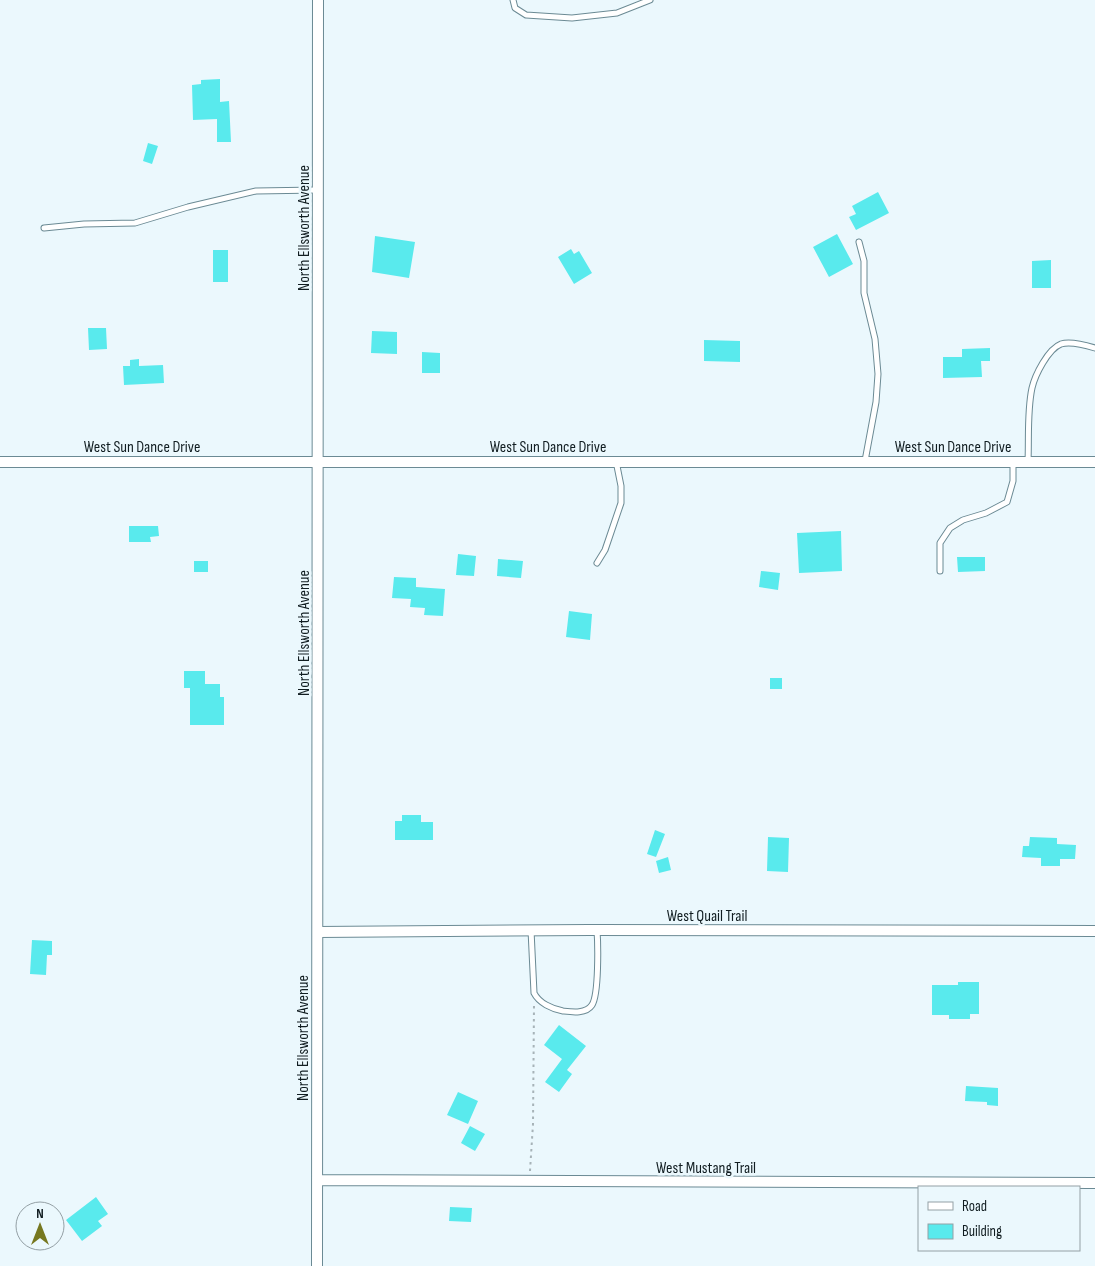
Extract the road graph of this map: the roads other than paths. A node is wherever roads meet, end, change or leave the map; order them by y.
1 (318, 0) edge
2 (513, 0) edge
3 (650, 0) edge
4 (318, 190) junction
5 (44, 228) dead end
6 (859, 242) dead end
7 (1095, 348) edge
8 (318, 461) junction
9 (615, 461) junction
10 (865, 461) junction
11 (1013, 461) junction
12 (0, 462) edge
13 (1028, 462) junction
14 (1095, 462) edge
15 (597, 563) dead end
16 (940, 572) dead end
17 (531, 930) junction
18 (597, 930) junction
19 (1095, 931) edge
20 (318, 932) junction
21 (317, 1180) junction
22 (1095, 1183) edge
23 (317, 1266) edge

1 - 4 street, North Ellsworth Avenue
2 - 3 lane
4 - 5 lane
4 - 8 street, North Ellsworth Avenue
6 - 10 lane
7 - 13 lane
8 - 9 street, West Sun Dance Drive
8 - 12 street, West Sun Dance Drive
8 - 20 street, North Ellsworth Avenue
9 - 10 street, West Sun Dance Drive
9 - 15 lane
10 - 11 street, West Sun Dance Drive
11 - 13 street, West Sun Dance Drive
11 - 16 lane
13 - 14 street, West Sun Dance Drive
17 - 18 street, West Quail Trail
17 - 18 lane
17 - 20 street, West Quail Trail
18 - 19 street, West Quail Trail
20 - 21 street, North Ellsworth Avenue
21 - 22 street, West Mustang Trail
21 - 23 street, North Ellsworth Avenue

